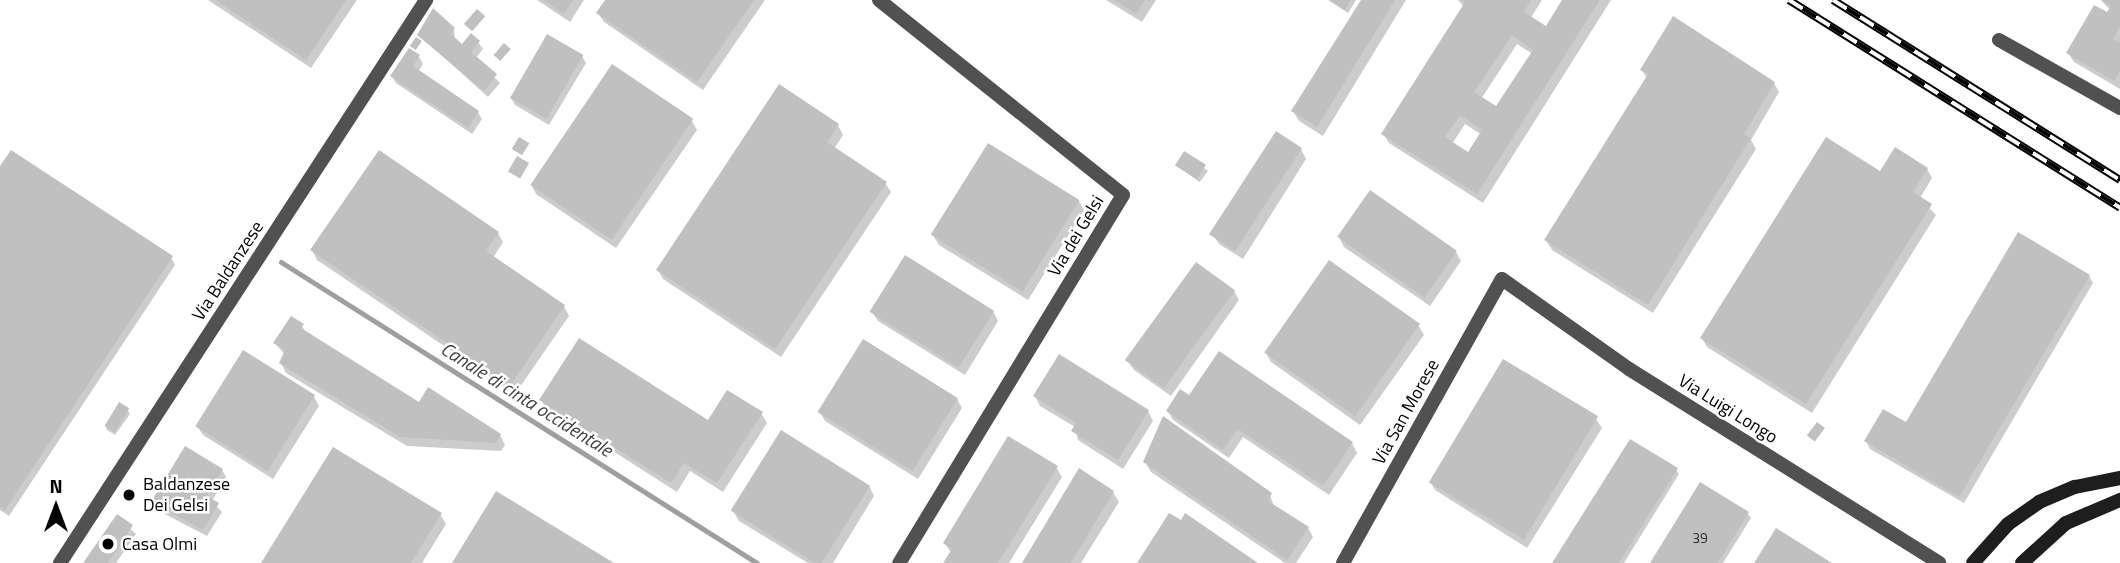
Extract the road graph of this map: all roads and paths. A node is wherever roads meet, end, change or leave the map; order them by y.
1 (426, 0) edge
2 (879, 0) edge
3 (1999, 40) dead end
4 (2120, 108) edge
5 (1502, 279) joint
6 (2120, 478) edge
7 (2120, 500) edge
8 (60, 563) edge
9 (899, 563) edge
10 (1343, 563) edge
11 (1939, 563) edge
12 (1973, 563) edge
13 (2022, 563) edge

1 - 8 street, Via Baldanzese
2 - 9 street, Via dei Gelsi
3 - 4 street
5 - 10 street, Via San Morese
5 - 11 street, Via Luigi Longo
6 - 12 main road
7 - 13 main road

